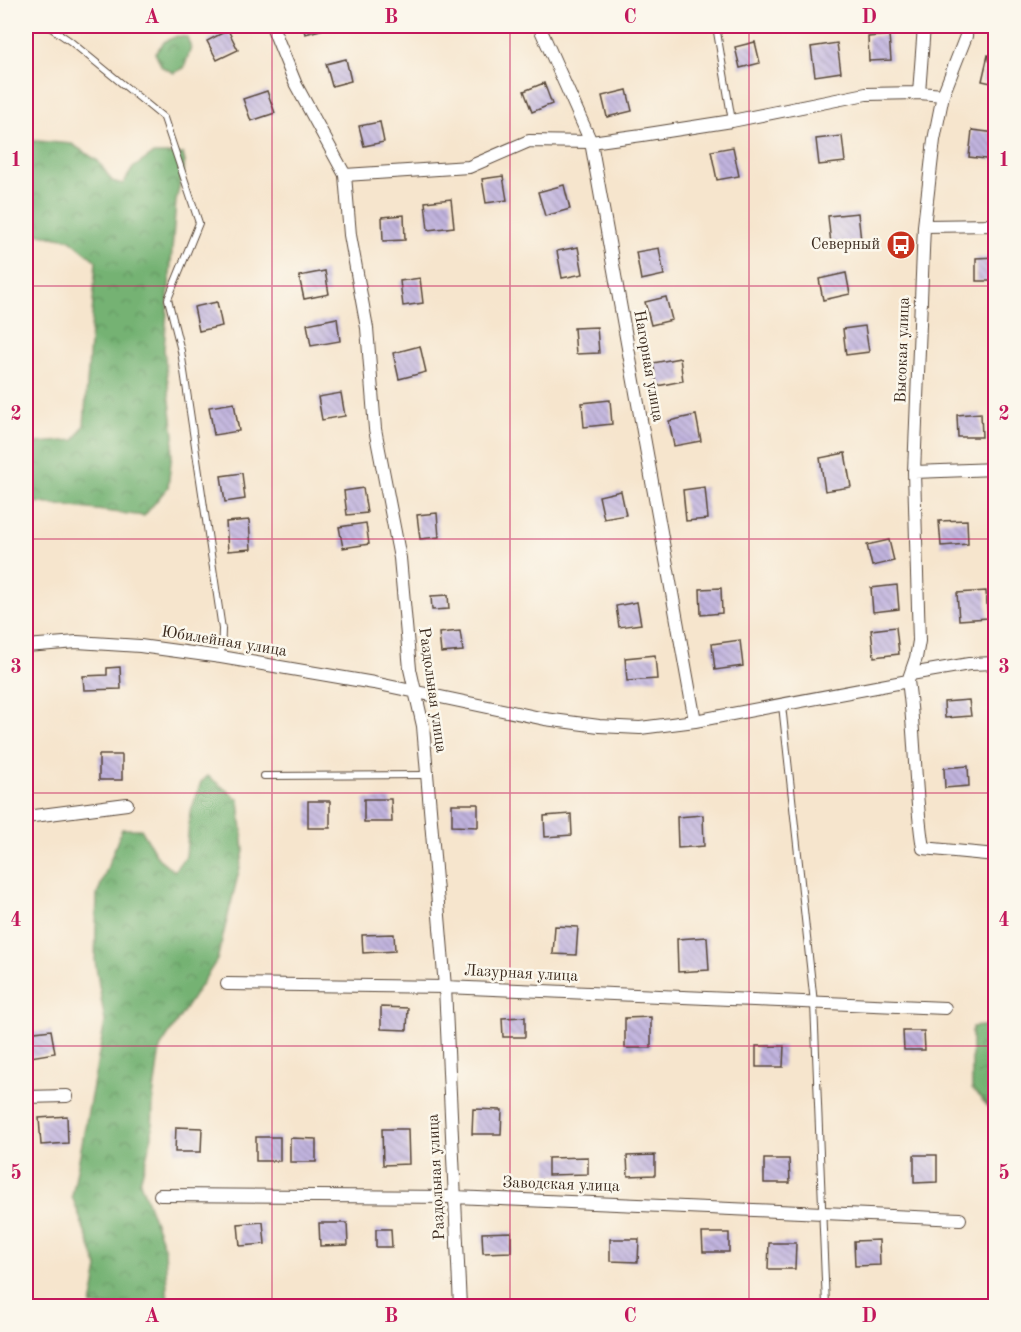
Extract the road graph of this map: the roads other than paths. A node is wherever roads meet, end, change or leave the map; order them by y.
1 (48, 26) edge
2 (272, 26) edge
3 (539, 26) edge
4 (716, 26) edge
5 (924, 26) edge
6 (968, 26) edge
7 (919, 93) junction
8 (943, 95) junction
9 (732, 121) junction
10 (591, 142) junction
11 (345, 175) junction
12 (996, 225) edge
13 (924, 226) junction
14 (996, 469) edge
15 (914, 472) junction
16 (26, 646) edge
17 (221, 657) junction
18 (996, 663) edge
19 (910, 677) junction
20 (415, 692) junction
21 (782, 705) junction
22 (695, 721) junction
23 (426, 775) junction
24 (264, 776) dead end
25 (127, 804) dead end
26 (26, 816) edge
27 (996, 855) edge
28 (227, 984) dead end
29 (445, 987) junction
30 (814, 1003) junction
31 (945, 1008) dead end
32 (67, 1096) dead end
33 (26, 1097) edge
34 (160, 1195) dead end
35 (455, 1197) junction
36 (823, 1213) junction
37 (960, 1219) dead end
38 (460, 1306) edge
39 (826, 1306) edge

1 - 17 lane
2 - 11 street, Раздольная улица
3 - 10 street, Нагорная улица
4 - 9 lane
5 - 7 street
6 - 8 street, Высокая улица
7 - 8 street
7 - 9 street
8 - 13 street, Высокая улица
9 - 10 street
10 - 11 street
10 - 22 street, Нагорная улица
11 - 20 street, Раздольная улица
12 - 13 street
13 - 15 street, Высокая улица
14 - 15 street
15 - 19 street, Высокая улица
16 - 17 street, Юбилейная улица
17 - 20 street, Юбилейная улица
18 - 19 street, Юбилейная улица
19 - 21 street, Юбилейная улица
19 - 27 street
20 - 22 street, Юбилейная улица
20 - 23 street, Раздольная улица
21 - 22 street, Юбилейная улица
21 - 30 lane
23 - 24 lane
23 - 29 street, Раздольная улица
25 - 26 street
28 - 29 street, Лазурная улица
29 - 30 street, Лазурная улица
29 - 35 street, Раздольная улица
30 - 31 street, Лазурная улица
30 - 36 lane
32 - 33 street
34 - 35 street, Заводская улица
35 - 36 street, Заводская улица
35 - 38 street, Раздольная улица
36 - 37 street, Заводская улица
36 - 39 lane

